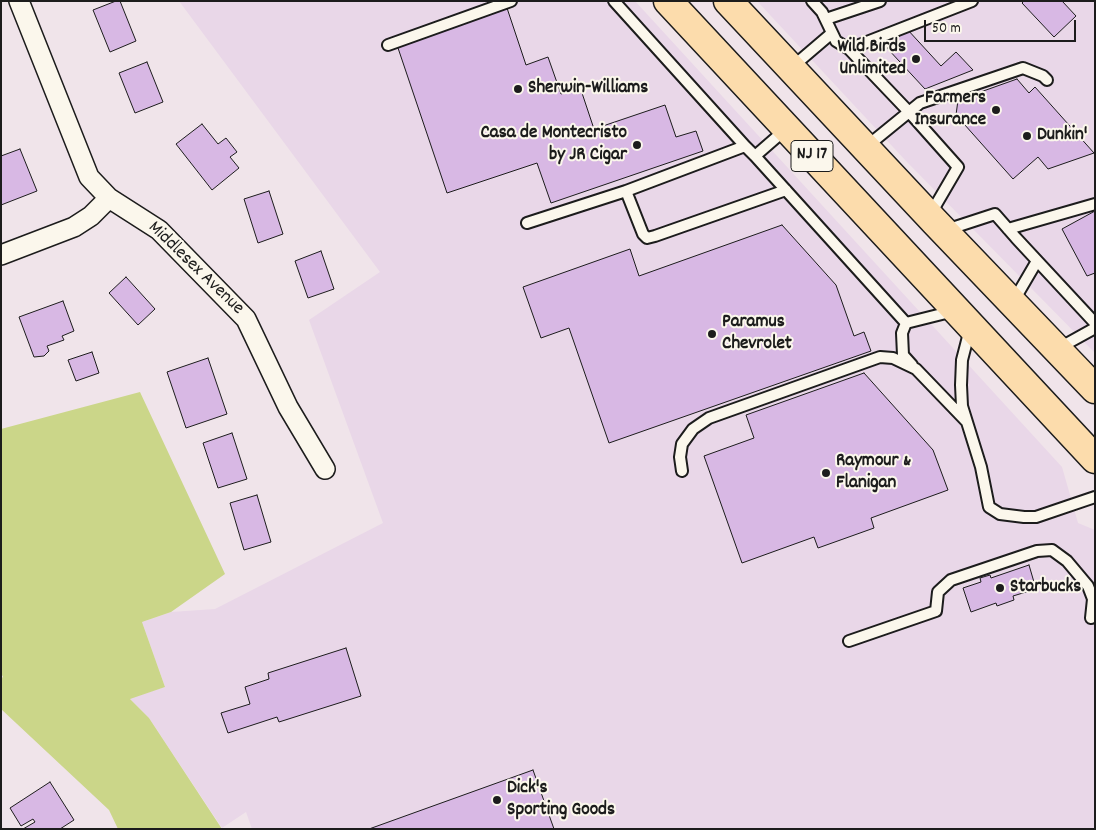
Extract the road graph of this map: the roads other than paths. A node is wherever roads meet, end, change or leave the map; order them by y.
1 (19, 1) edge
2 (511, 1) edge
3 (614, 1) edge
4 (668, 1) edge
5 (728, 1) edge
6 (812, 1) edge
7 (880, 1) edge
8 (972, 1) edge
9 (826, 19) junction
10 (832, 33) junction
11 (388, 45) dead end
12 (849, 49) junction
13 (791, 68) junction
14 (1048, 80) dead end
15 (909, 112) junction
16 (787, 129) junction
17 (746, 146) junction
18 (865, 147) junction
19 (755, 156) junction
20 (786, 190) junction
21 (626, 191) junction
22 (109, 198) junction
23 (1095, 204) edge
24 (527, 223) dead end
25 (936, 224) junction
26 (1008, 229) junction
27 (1, 255) edge
28 (1037, 261) junction
29 (1012, 303) junction
30 (964, 318) junction
31 (906, 323) junction
32 (1095, 323) edge
33 (1095, 328) edge
34 (1057, 350) junction
35 (916, 369) junction
36 (1095, 389) edge
37 (967, 422) junction
38 (1095, 459) edge
39 (324, 469) dead end
40 (682, 471) dead end
41 (1095, 497) edge
42 (1091, 618) dead end
43 (849, 641) dead end

1 - 22 street, Middlesex Avenue
2 - 11 lane
3 - 17 lane
4 - 16 highway, NJ 17
5 - 13 highway, NJ 17
6 - 9 lane
7 - 9 lane
8 - 12 lane
9 - 10 lane
10 - 12 lane
10 - 13 lane
12 - 15 lane
13 - 18 highway, NJ 17
14 - 15 lane
15 - 18 lane
15 - 25 lane
16 - 19 lane
16 - 30 highway, NJ 17
17 - 19 lane
17 - 21 lane
18 - 25 highway, NJ 17
19 - 20 lane
20 - 21 lane
20 - 31 lane
21 - 24 lane
22 - 27 street
22 - 39 street, Middlesex Avenue
23 - 26 lane
25 - 26 lane
25 - 29 highway, NJ 17
26 - 28 lane
28 - 29 lane
28 - 32 lane
29 - 34 highway, NJ 17
30 - 31 lane
30 - 37 lane
30 - 38 highway, NJ 17
31 - 35 lane
33 - 34 lane
34 - 36 highway, NJ 17
35 - 37 lane
35 - 40 lane
37 - 41 lane
42 - 43 lane

